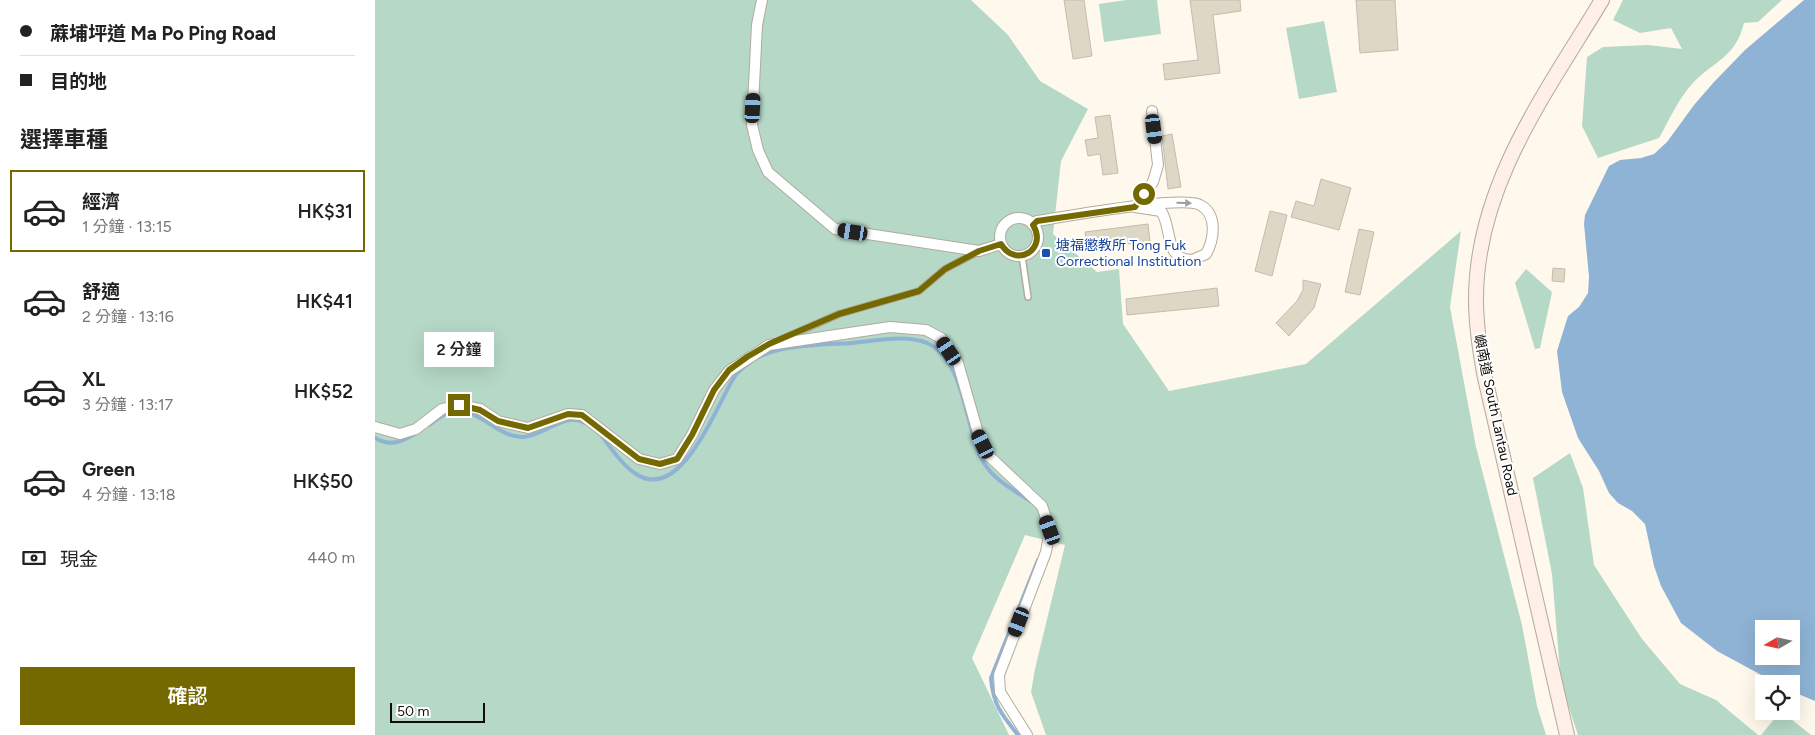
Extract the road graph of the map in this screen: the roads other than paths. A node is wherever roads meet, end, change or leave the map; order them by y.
1 (761, 0) edge
2 (1602, 0) edge
3 (1152, 110) dead end
4 (1135, 207) junction
5 (1033, 225) junction
6 (1001, 244) junction
7 (979, 251) junction
8 (1022, 256) junction
9 (1028, 298) dead end
10 (769, 344) junction
11 (375, 427) edge
12 (1027, 735) edge
13 (1567, 735) edge

1 - 7 street
2 - 13 main road, 嶼南道 South Lantau Road
3 - 4 street
4 -> 4 street
4 - 5 street
5 - 6 street
5 - 8 street
6 - 7 street
6 - 8 street
7 - 10 lane
8 - 9 lane
10 - 11 street
10 - 12 street

